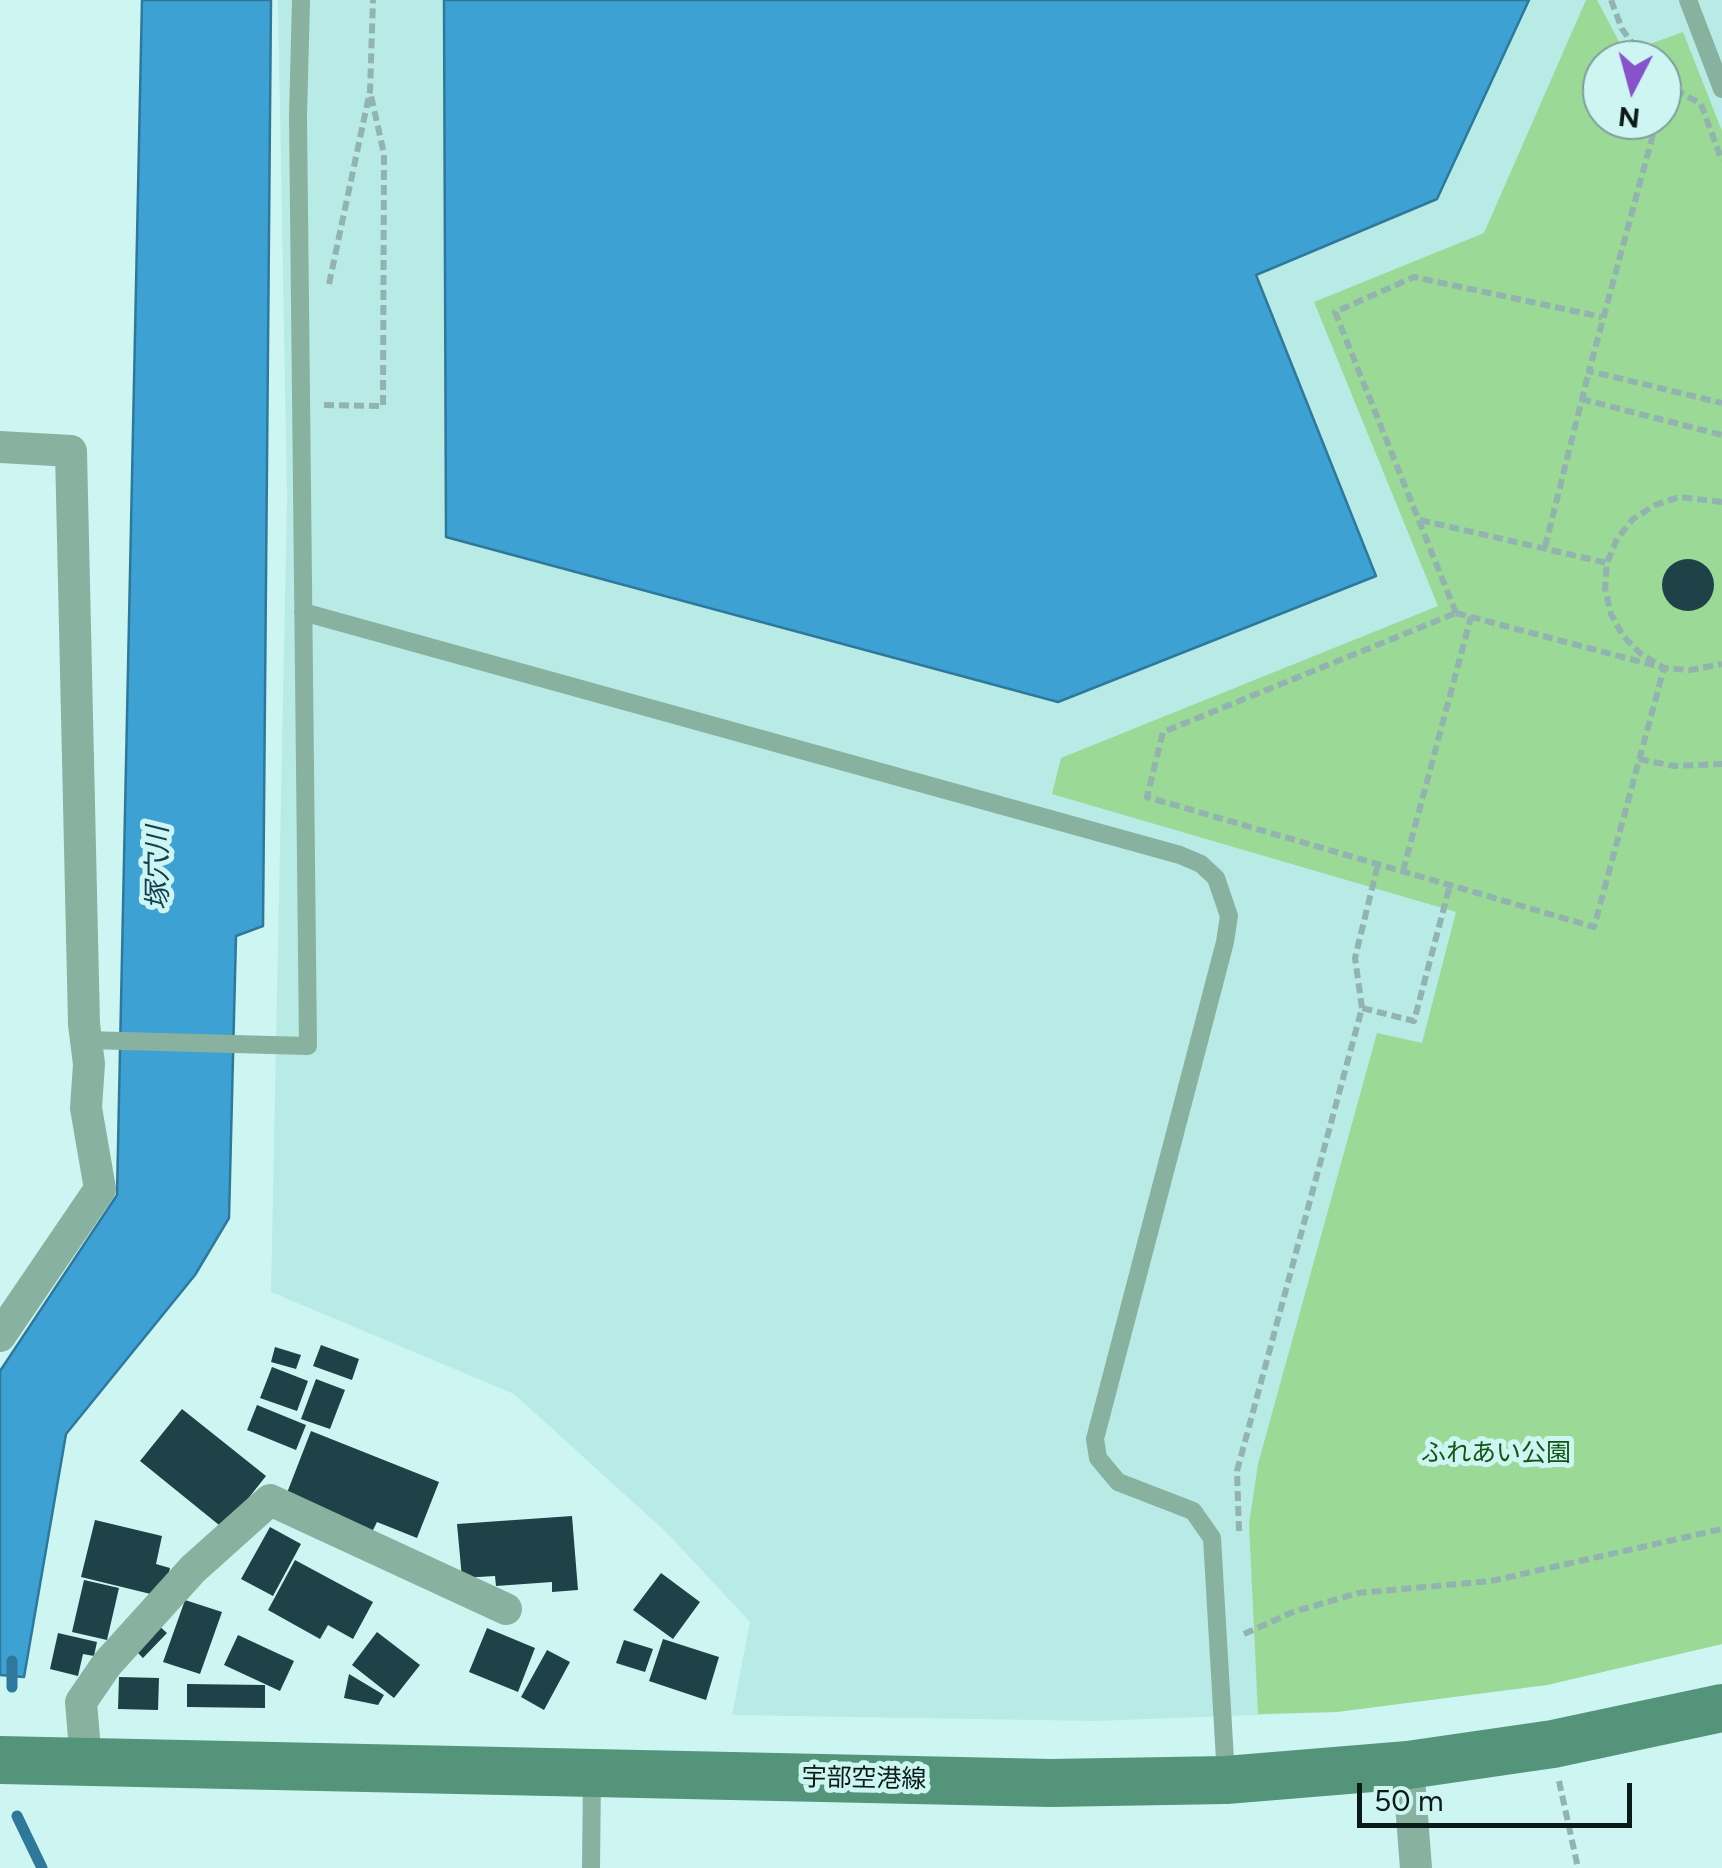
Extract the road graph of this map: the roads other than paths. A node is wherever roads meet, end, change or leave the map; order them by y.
1 (301, 0) edge
2 (1688, 0) edge
3 (1720, 80) edge
4 (0, 446) edge
5 (303, 612) junction
6 (98, 1042) junction
7 (0, 1336) edge
8 (506, 1609) dead end
9 (1722, 1708) edge
10 (0, 1760) edge
11 (86, 1762) junction
12 (1408, 1766) junction
13 (592, 1773) junction
14 (1226, 1780) junction
15 (591, 1868) edge
16 (1416, 1868) edge

1 - 5 lane
2 - 3 lane
4 - 6 street
5 - 6 lane
5 - 14 lane
6 - 7 street
8 - 11 street
9 - 12 main road, 宇部空港線
10 - 11 main road, 宇部空港線
11 - 13 main road, 宇部空港線
12 - 14 main road, 宇部空港線
12 - 16 street
13 - 14 main road, 宇部空港線
13 - 15 lane

